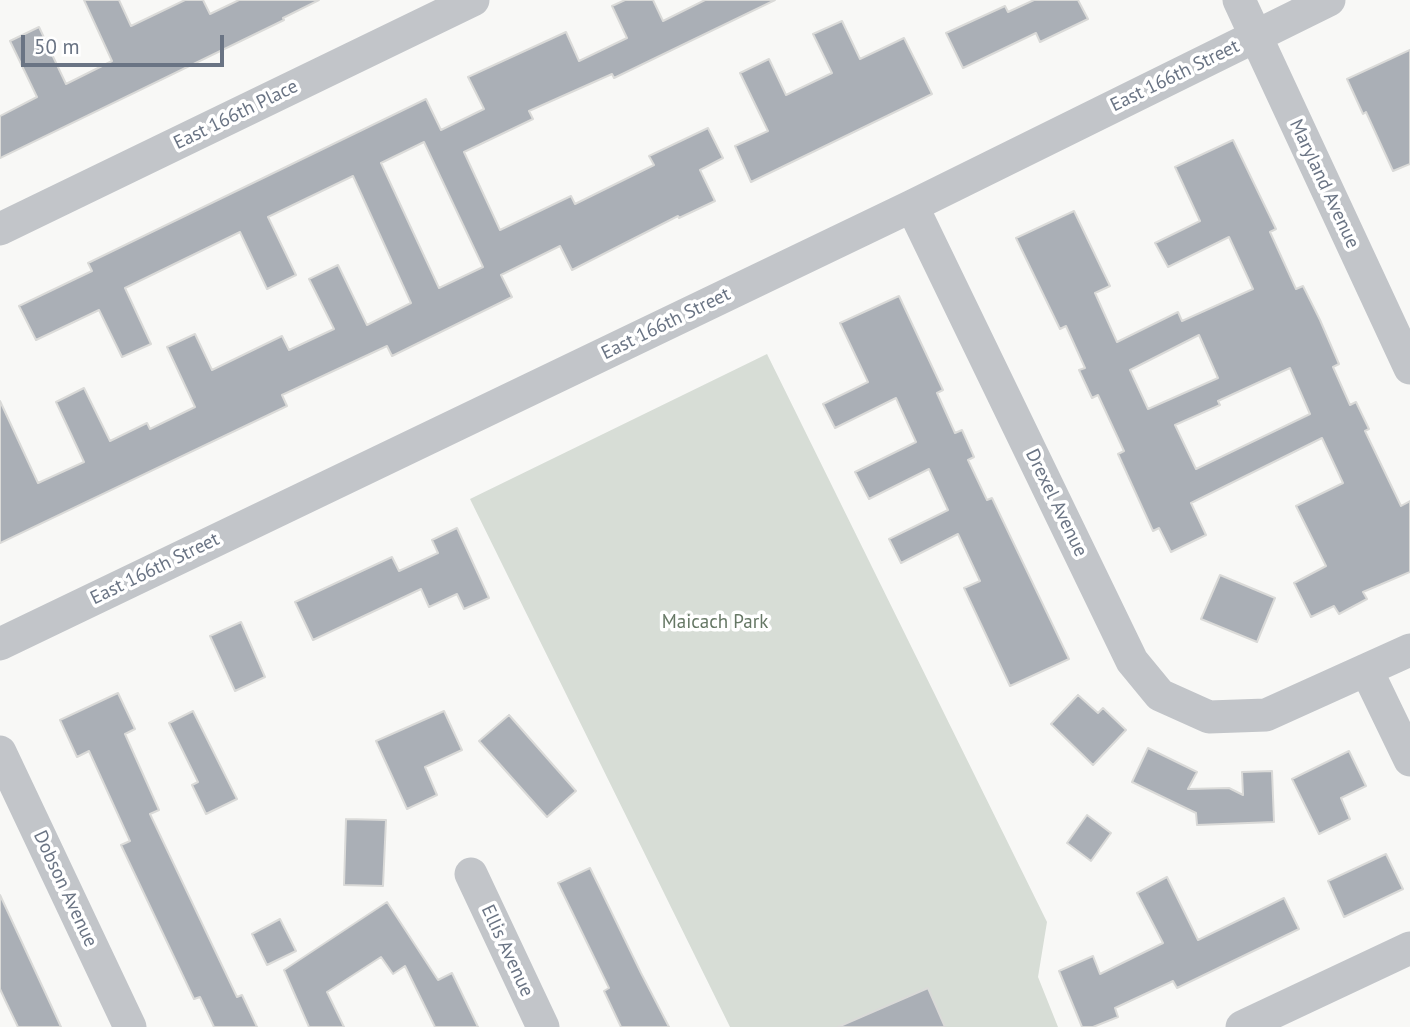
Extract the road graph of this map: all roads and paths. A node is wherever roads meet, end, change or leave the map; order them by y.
1 (473, 0) edge
2 (1239, 0) edge
3 (1329, 0) edge
4 (1256, 36) junction
5 (912, 206) junction
6 (0, 229) edge
7 (1410, 368) edge
8 (0, 643) edge
9 (1410, 650) edge
10 (1367, 671) junction
11 (0, 752) edge
12 (1410, 760) edge
13 (471, 874) dead end
14 (1410, 948) edge
15 (130, 1027) edge
16 (544, 1027) edge
17 (1242, 1027) edge

1 - 6 street, East 166th Place
2 - 4 street, Maryland Avenue
3 - 4 street, East 166th Street
4 - 5 street, East 166th Street
4 - 7 street, Maryland Avenue
5 - 8 street, East 166th Street
5 - 10 street, Drexel Avenue
9 - 10 street
10 - 12 street
11 - 15 street, Dobson Avenue
13 - 16 street, Ellis Avenue
14 - 17 street

